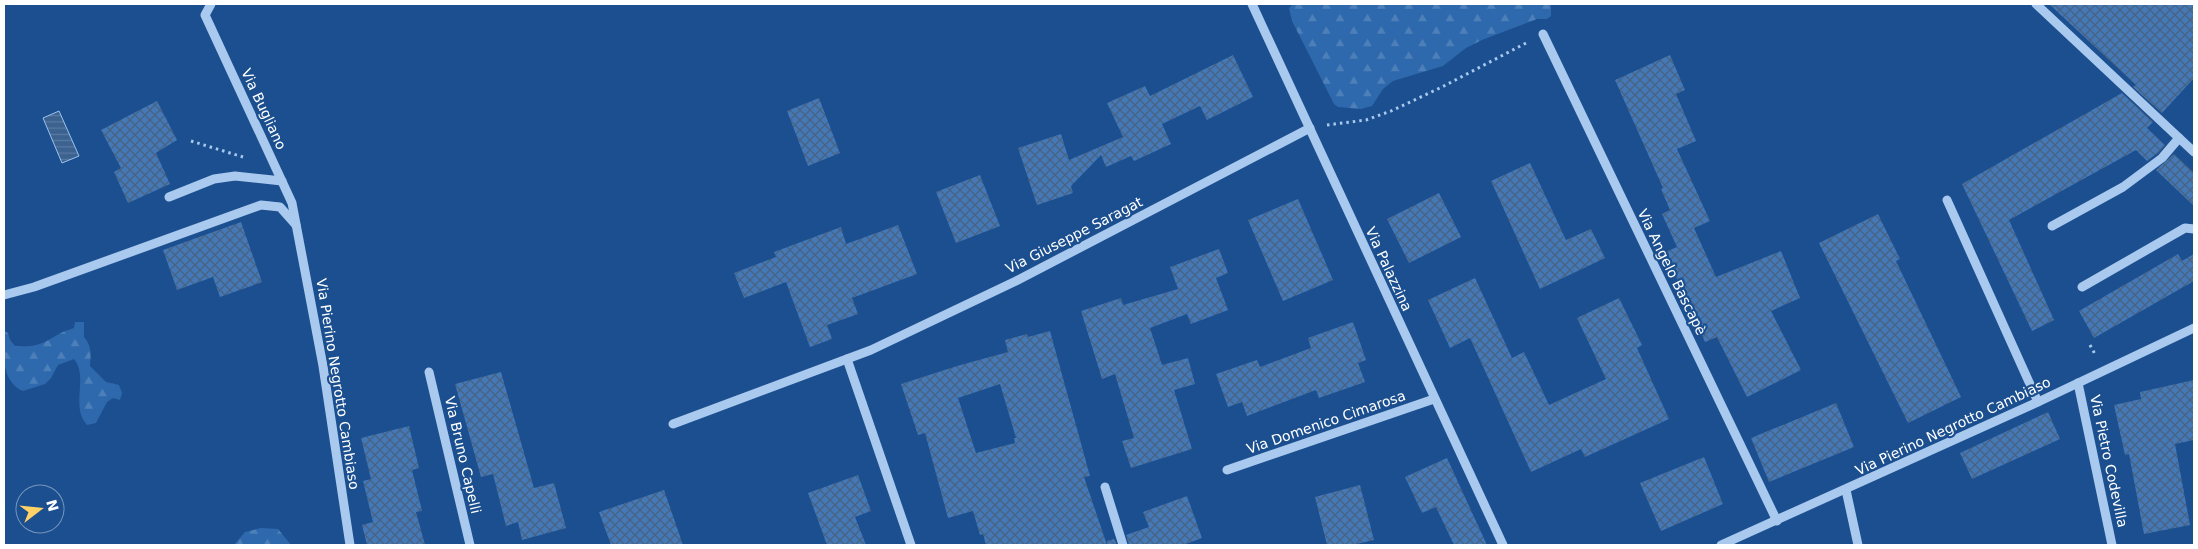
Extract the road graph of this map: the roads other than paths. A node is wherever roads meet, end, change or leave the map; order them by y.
1 (211, 4) edge
2 (1252, 4) edge
3 (2036, 4) edge
4 (1543, 34) road end
5 (1310, 128) junction
6 (2179, 138) junction
7 (2194, 152) edge
8 (282, 181) junction
9 (169, 197) dead end
10 (1947, 200) dead end
11 (2052, 226) dead end
12 (298, 227) junction
13 (2194, 229) edge
14 (2082, 287) dead end
15 (4, 295) edge
16 (2194, 328) edge
17 (847, 360) junction
18 (429, 372) dead end
19 (2078, 382) junction
20 (1434, 399) junction
21 (2038, 402) junction
22 (673, 424) dead end
23 (1226, 470) dead end
24 (1105, 487) dead end
25 (1846, 490) junction
26 (1777, 521) junction
27 (350, 545) edge
28 (470, 545) edge
29 (912, 545) edge
30 (1123, 545) edge
31 (1503, 545) edge
32 (1721, 545) edge
33 (1858, 545) edge
34 (2112, 545) edge

1 - 8 street, Via Bugliano
2 - 5 street, Via Palazzina
3 - 6 street
4 - 26 street, Via Angelo Bascapè
5 - 17 street, Via Giuseppe Saragat
5 - 20 street, Via Palazzina
6 - 7 street
6 - 11 street
8 - 9 street
8 - 12 street, Via Bugliano
10 - 21 street
12 - 15 street
12 - 27 street, Via Pierino Negrotto Cambiaso
13 - 14 street
16 - 19 street, Via Pierino Negrotto Cambiaso
17 - 22 street, Via Giuseppe Saragat
17 - 29 street
18 - 28 street, Via Bruno Capelli
19 - 21 street, Via Pierino Negrotto Cambiaso
19 - 34 street, Via Pietro Codevilla
20 - 23 street, Via Domenico Cimarosa
20 - 31 street, Via Palazzina
21 - 25 street, Via Pierino Negrotto Cambiaso
24 - 30 street
25 - 26 street, Via Pierino Negrotto Cambiaso
25 - 33 street
26 - 32 street, Via Pierino Negrotto Cambiaso

